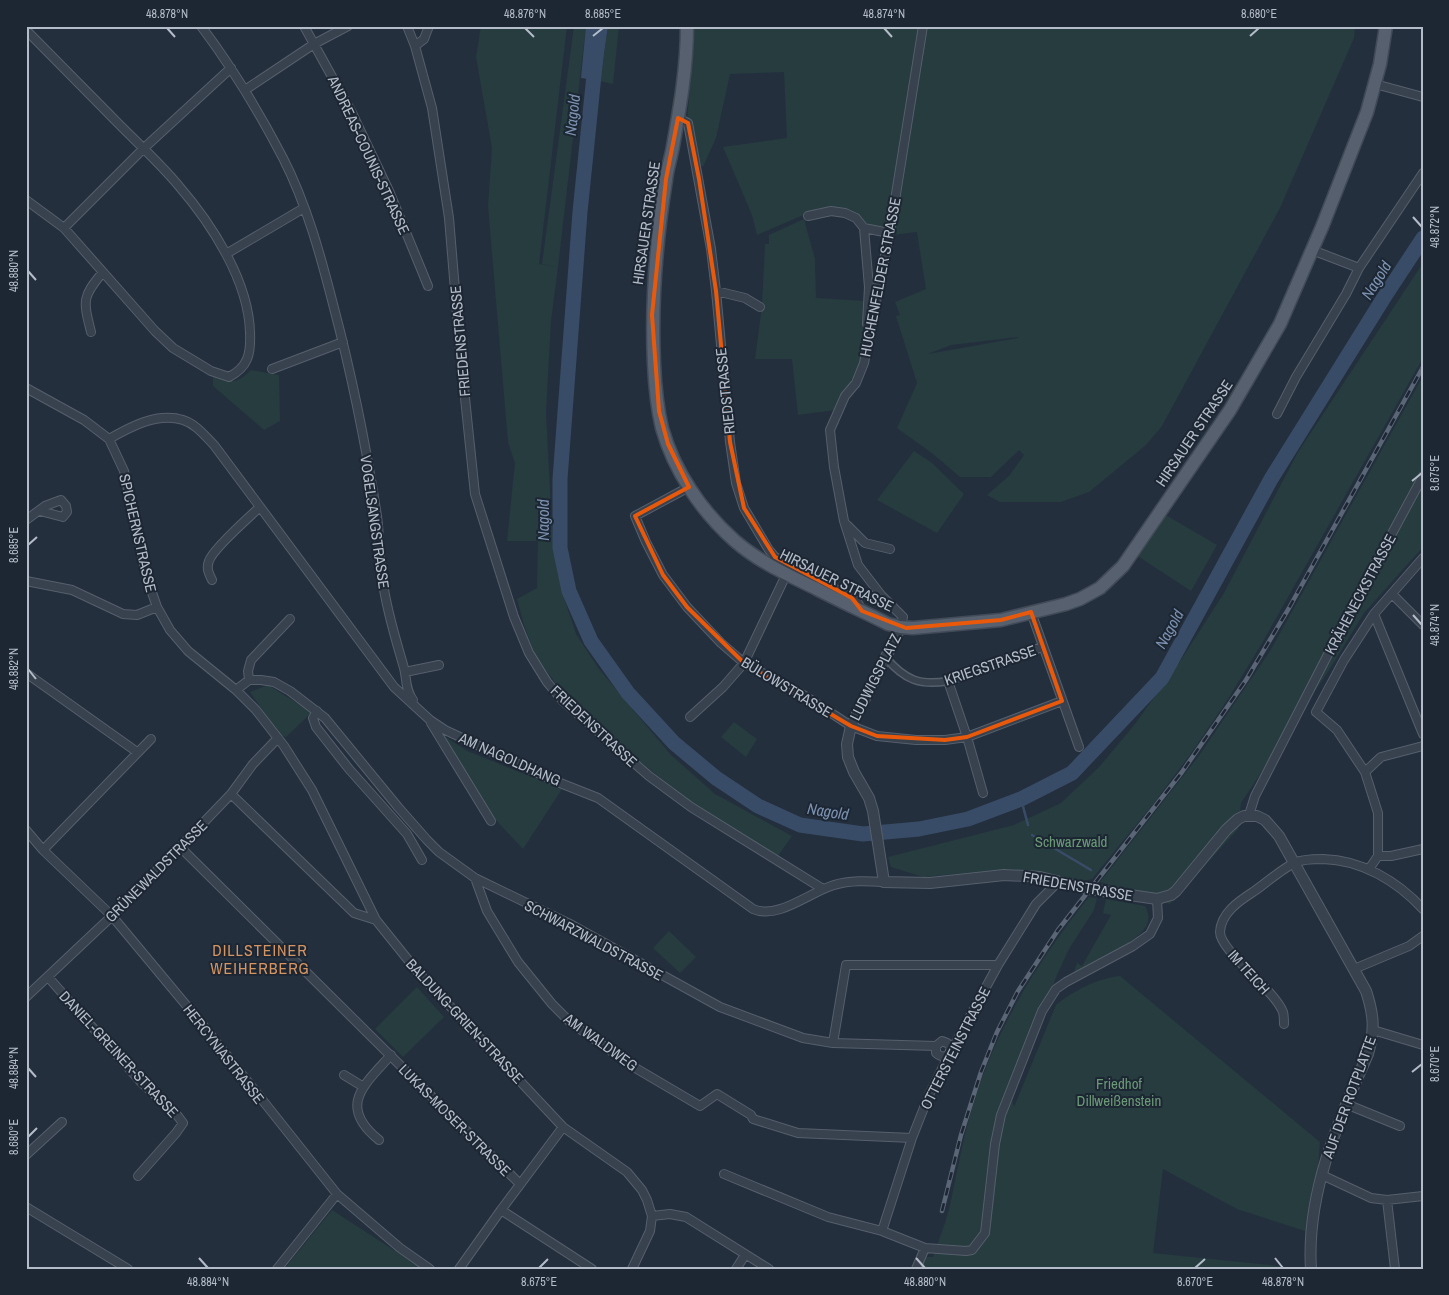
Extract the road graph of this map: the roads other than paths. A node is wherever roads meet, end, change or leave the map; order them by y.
1 (201, 26) edge
2 (304, 26) edge
3 (348, 26) edge
4 (408, 26) edge
5 (429, 26) edge
6 (687, 26) edge
7 (923, 26) edge
8 (1386, 26) edge
9 (28, 35) edge
10 (314, 44) junction
11 (416, 46) junction
12 (231, 68) junction
13 (1375, 84) junction
14 (245, 90) junction
15 (1423, 96) edge
16 (678, 118) junction
17 (143, 149) junction
18 (1423, 174) edge
19 (26, 200) edge
20 (304, 208) junction
21 (808, 216) dead end
22 (64, 228) junction
23 (864, 228) junction
24 (890, 233) junction
25 (1312, 250) junction
26 (226, 254) junction
27 (1359, 268) junction
28 (103, 272) junction
29 (428, 286) dead end
30 (716, 291) junction
31 (760, 307) dead end
32 (91, 332) dead end
33 (869, 336) junction
34 (343, 342) junction
35 (272, 369) dead end
36 (26, 388) edge
37 (1277, 414) dead end
38 (108, 439) junction
39 (1423, 476) edge
40 (689, 487) junction
41 (260, 507) junction
42 (40, 512) dead end
43 (26, 520) edge
44 (844, 521) junction
45 (890, 549) dead end
46 (1423, 558) edge
47 (786, 575) junction
48 (212, 580) dead end
49 (26, 582) edge
50 (1392, 594) junction
51 (157, 607) junction
52 (862, 611) junction
53 (1030, 612) junction
54 (1374, 614) junction
55 (290, 618) dead end
56 (1423, 625) edge
57 (900, 627) junction
58 (1042, 647) junction
59 (886, 658) junction
60 (744, 663) junction
61 (439, 665) dead end
62 (405, 672) junction
63 (26, 673) edge
64 (249, 680) junction
65 (948, 681) junction
66 (236, 690) junction
67 (1062, 701) junction
68 (317, 711) junction
69 (1316, 712) junction
70 (1299, 713) junction
71 (690, 717) dead end
72 (430, 720) junction
73 (851, 726) junction
74 (1423, 734) edge
75 (967, 736) junction
76 (150, 738) dead end
77 (278, 738) junction
78 (1423, 746) edge
79 (1079, 747) dead end
80 (137, 752) junction
81 (1365, 772) junction
82 (983, 793) dead end
83 (231, 794) junction
84 (1249, 815) junction
85 (491, 821) dead end
86 (26, 830) edge
87 (180, 847) junction
88 (1423, 849) edge
89 (43, 850) junction
90 (1378, 856) junction
91 (422, 860) dead end
92 (1295, 863) junction
93 (1368, 869) junction
94 (475, 878) junction
95 (884, 882) junction
96 (1058, 882) junction
97 (823, 889) junction
98 (1157, 899) junction
99 (1423, 909) edge
100 (112, 916) junction
101 (376, 920) junction
102 (1423, 936) edge
103 (998, 964) junction
104 (1354, 969) junction
105 (48, 978) junction
106 (26, 997) edge
107 (1284, 1024) dead end
108 (1373, 1030) junction
109 (833, 1043) junction
110 (1423, 1045) edge
111 (950, 1053) junction
112 (391, 1055) junction
113 (344, 1075) dead end
114 (362, 1086) junction
115 (1346, 1104) junction
116 (62, 1122) dead end
117 (1400, 1126) dead end
118 (563, 1127) junction
119 (912, 1138) junction
120 (379, 1140) dead end
121 (26, 1155) edge
122 (724, 1174) dead end
123 (1322, 1175) junction
124 (138, 1176) dead end
125 (520, 1184) junction
126 (337, 1194) junction
127 (1423, 1196) edge
128 (1387, 1200) junction
129 (26, 1207) edge
130 (501, 1210) junction
131 (652, 1216) junction
132 (882, 1231) junction
133 (924, 1248) junction
134 (745, 1255) junction
135 (128, 1269) edge
136 (277, 1269) edge
137 (430, 1269) edge
138 (459, 1269) edge
139 (592, 1269) edge
140 (632, 1269) edge
141 (736, 1269) edge
142 (769, 1269) edge
143 (916, 1269) edge
144 (1311, 1269) edge
145 (1395, 1269) edge

1 - 12 street, VOGELSANGSTRASSE
2 - 10 street, ANDREAS-COUNIS-STRASSE
3 - 10 street
4 - 11 street, FRIEDENSTRASSE
5 - 11 street
6 - 16 main road, HIRSAUER STRASSE
7 - 24 street, HUCHENFELDER STRASSE
8 - 13 main road, HIRSAUER STRASSE
9 - 17 street
10 - 14 street
10 - 29 street, ANDREAS-COUNIS-STRASSE
11 - 97 street, FRIEDENSTRASSE
12 - 14 street, VOGELSANGSTRASSE
12 - 17 street
13 - 15 street
13 - 25 main road, HIRSAUER STRASSE
14 - 20 street, VOGELSANGSTRASSE
16 - 30 street, RIEDSTRASSE
16 - 40 main road, HIRSAUER STRASSE
17 - 22 street
17 - 26 street
18 - 27 street
19 - 22 street
20 - 26 street
20 - 34 street, VOGELSANGSTRASSE
21 - 23 street
22 - 28 street
23 - 24 street
23 - 33 street
24 - 33 street, HUCHENFELDER STRASSE
25 - 27 street
25 - 53 main road, HIRSAUER STRASSE
26 - 28 street
27 - 37 street
28 - 32 street
30 - 31 street
30 - 52 street, RIEDSTRASSE
33 - 44 street, HUCHENFELDER STRASSE
34 - 35 street
34 - 62 street, VOGELSANGSTRASSE
36 - 38 street, SPICHERNSTRASSE
38 - 41 street, AM NAGOLDHANG
38 - 51 street, SPICHERNSTRASSE
39 - 70 street, KRÄHENECKSTRASSE
40 - 47 main road, HIRSAUER STRASSE
40 - 60 street, BÜLOWSTRASSE
41 - 48 street
41 - 72 street, AM NAGOLDHANG
42 - 43 street
44 - 45 street
44 - 57 street, HUCHENFELDER STRASSE
46 - 50 street
47 - 52 main road, HIRSAUER STRASSE
47 - 60 street
49 - 51 street
50 - 54 street
50 - 56 street
51 - 66 street
52 - 57 main road, HIRSAUER STRASSE
53 - 57 main road, HIRSAUER STRASSE
53 - 58 street
54 - 69 street
54 - 74 street
55 - 64 street
57 - 59 street, LUDWIGSPLATZ
58 - 65 street, KRIEGSTRASSE
58 - 67 street
59 - 65 street, KRIEGSTRASSE
59 - 73 street, LUDWIGSPLATZ
60 - 71 street
60 - 73 street, BÜLOWSTRASSE
61 - 62 street
62 - 72 street, VOGELSANGSTRASSE
63 - 80 street
64 - 66 street
64 - 68 street, SCHWARZWALDSTRASSE
65 - 75 street
66 - 77 street, BALDUNG-GRIEN-STRASSE
67 - 75 street, BÜLOWSTRASSE
67 - 79 street
68 - 91 street
68 - 94 street, SCHWARZWALDSTRASSE
69 - 70 street
69 - 81 street
70 - 84 street, KRÄHENECKSTRASSE
72 - 85 street
72 - 97 street, AM NAGOLDHANG
73 - 75 street, BÜLOWSTRASSE
73 - 95 street, LUDWIGSPLATZ
75 - 82 street
76 - 80 street
77 - 83 street, GRÜNEWALDSTRASSE
77 - 101 street, BALDUNG-GRIEN-STRASSE
78 - 81 street
80 - 89 street
81 - 90 street
83 - 87 street, GRÜNEWALDSTRASSE
83 - 101 street
84 - 92 street, AUF DER ROTPLATTE
84 - 98 street
86 - 89 street, HERCYNIASTRASSE
87 - 100 street, GRÜNEWALDSTRASSE
87 - 112 street, LUKAS-MOSER-STRASSE
88 - 90 street
89 - 100 street, HERCYNIASTRASSE
90 - 93 street
92 - 93 street
92 - 104 street, AUF DER ROTPLATTE
92 - 107 street, IM TEICH
93 - 99 street
94 - 109 street, SCHWARZWALDSTRASSE
94 - 119 street, AM WALDWEG
95 - 96 street, FRIEDENSTRASSE
95 - 97 street, FRIEDENSTRASSE
96 - 98 street, FRIEDENSTRASSE
96 - 103 street, OTTERSTEINSTRASSE
98 - 133 street
100 - 105 street, GRÜNEWALDSTRASSE
100 - 126 street, HERCYNIASTRASSE
101 - 118 street, BALDUNG-GRIEN-STRASSE
102 - 104 street
103 - 109 street
103 - 111 street, OTTERSTEINSTRASSE
104 - 108 street, AUF DER ROTPLATTE
105 - 106 street, GRÜNEWALDSTRASSE
105 - 124 street, DANIEL-GREINER-STRASSE
108 - 110 street
108 - 115 street, AUF DER ROTPLATTE
109 - 111 street, SCHWARZWALDSTRASSE
111 - 119 street, OTTERSTEINSTRASSE
112 - 114 street, LUKAS-MOSER-STRASSE
112 - 125 street, LUKAS-MOSER-STRASSE
113 - 114 street
114 - 120 street
115 - 117 street
115 - 123 street, AUF DER ROTPLATTE
116 - 121 street
118 - 125 street
118 - 131 street, BALDUNG-GRIEN-STRASSE
119 - 132 street, OTTERSTEINSTRASSE
122 - 132 street
123 - 128 street
123 - 144 street, AUF DER ROTPLATTE
125 - 130 street
126 - 136 street
126 - 137 street, HERCYNIASTRASSE
127 - 128 street
128 - 145 street
129 - 135 street
130 - 138 street
130 - 139 street
131 - 134 street
131 - 140 street
132 - 133 street
133 - 143 street
134 - 141 street
134 - 142 street

